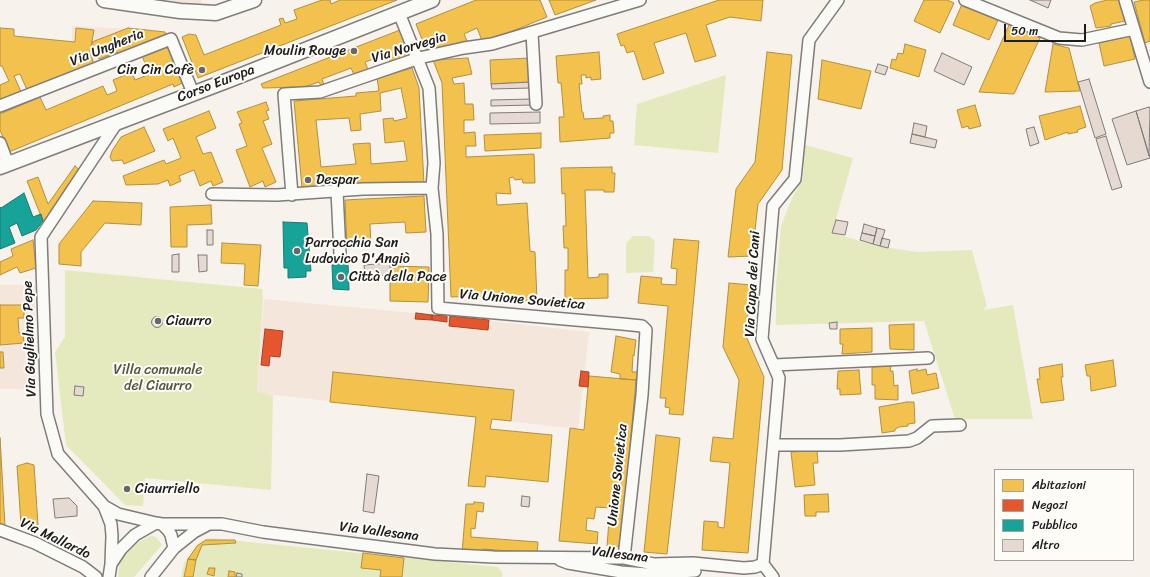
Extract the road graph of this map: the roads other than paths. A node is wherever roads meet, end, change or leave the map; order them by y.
1 (104, 0) edge
2 (254, 0) edge
3 (432, 0) edge
4 (640, 0) edge
5 (838, 0) edge
6 (964, 0) edge
7 (1125, 0) edge
8 (399, 13) junction
9 (1134, 29) junction
10 (532, 33) junction
11 (419, 58) junction
12 (1150, 82) edge
13 (193, 93) junction
14 (536, 104) dead end
15 (0, 106) edge
16 (118, 121) junction
17 (0, 143) edge
18 (4, 165) edge
19 (432, 188) junction
20 (337, 191) junction
21 (212, 194) dead end
22 (292, 195) junction
23 (340, 254) dead end
24 (928, 358) dead end
25 (774, 365) junction
26 (642, 395) joint
27 (960, 425) dead end
28 (774, 445) junction
29 (104, 506) junction
30 (209, 523) junction
31 (159, 524) junction
32 (0, 530) edge
33 (174, 548) junction
34 (547, 556) junction
35 (624, 558) junction
36 (111, 564) junction
37 (763, 564) junction
38 (96, 577) edge
39 (109, 577) edge
40 (151, 577) edge
41 (773, 577) edge

1 - 2 main road
3 - 8 main road, Corso Europa
4 - 10 street, Via Norvegia
5 - 25 street, Via Cupa dei Cani
6 - 9 street
7 - 9 street
8 - 11 street, Via Unione Sovietica
8 - 13 main road, Corso Europa
9 - 12 street
10 - 11 street, Via Norvegia
10 - 14 street
11 - 19 street, Via Unione Sovietica
11 - 22 street, Via Norvegia
13 - 15 street, Via Ungheria
13 - 16 main road, Corso Europa
16 - 18 main road, Corso Europa
16 - 29 street, Via Guglielmo Pepe
17 - 18 street
19 - 20 street
19 - 26 street, Via Unione Sovietica
20 - 22 street
20 - 23 street
21 - 22 street
24 - 25 street
25 - 28 street, Via Cupa dei Cani
26 - 35 street, Unione Sovietica
27 - 28 street
28 - 37 street, Via Cupa dei Cani
29 - 31 street, Via Guglielmo Pepe
29 - 36 street
30 - 31 street, Via Vallesana
30 - 33 street
30 - 34 street, Via Vallesana
31 - 33 street
31 - 36 street
32 - 38 street, Via Mallardo
33 - 40 street
34 - 35 street, Vallesana
34 - 37 street, Vallesana
35 - 37 street
36 - 39 street
37 - 41 street

